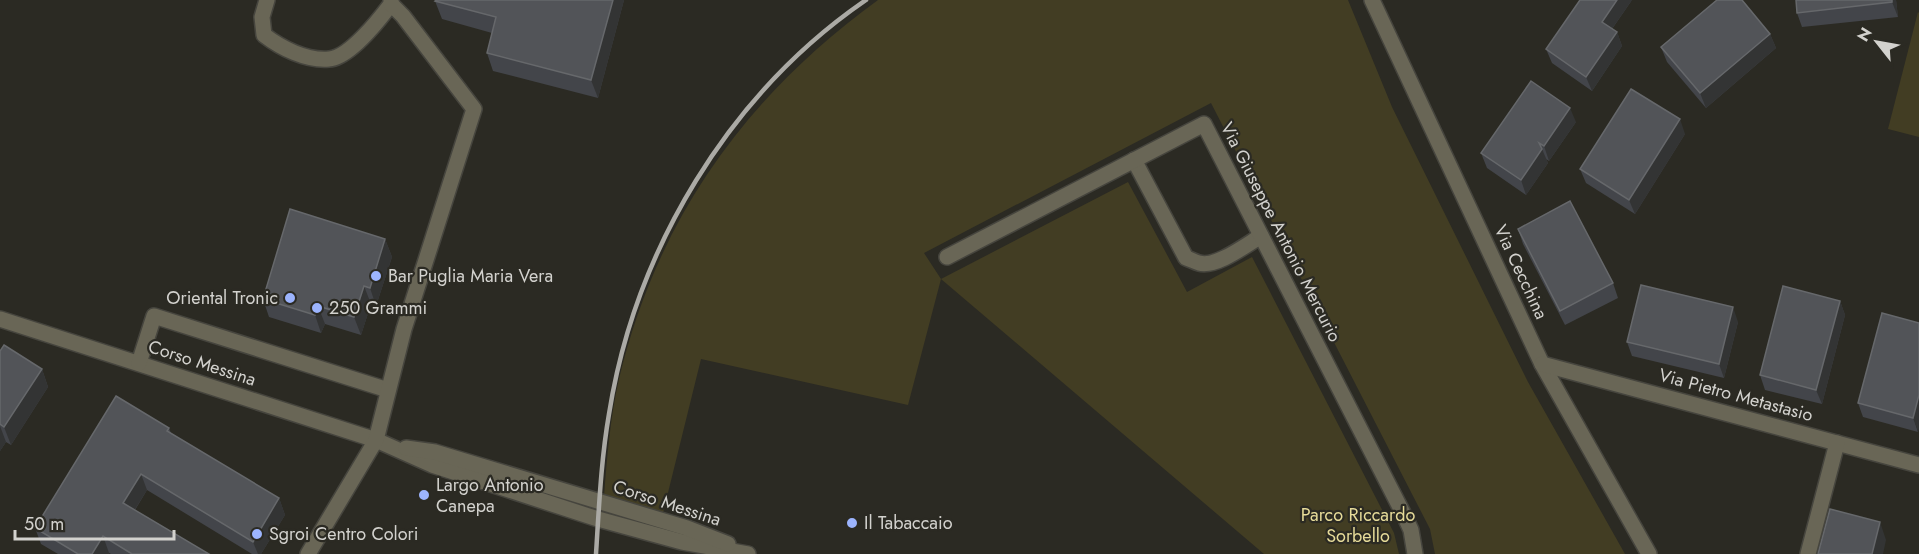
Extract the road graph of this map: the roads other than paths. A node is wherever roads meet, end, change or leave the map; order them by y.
1 (267, 0) edge
2 (1372, 0) edge
3 (391, 2) edge
4 (1134, 160) junction
5 (1261, 236) junction
6 (947, 257) dead end
7 (0, 319) edge
8 (139, 363) junction
9 (1542, 364) junction
10 (388, 390) junction
11 (376, 440) junction
12 (1837, 443) junction
13 (392, 446) junction
14 (1919, 465) edge
15 (308, 554) edge
16 (748, 554) edge
17 (755, 554) edge
18 (1415, 554) edge
19 (1649, 554) edge
20 (1808, 554) edge

1 - 3 street
2 - 9 street, Via Cecchina
3 - 10 street
4 - 5 street
4 - 5 street, Via Giuseppe Antonio Mercurio
4 - 6 street, Via Giuseppe Antonio Mercurio
5 - 18 street, Via Giuseppe Antonio Mercurio
7 - 8 street, Corso Messina
8 - 10 street
8 - 11 street, Corso Messina
9 - 12 street, Via Pietro Metastasio
9 - 19 street, Via Cecchina
10 - 11 street
11 - 13 street, Corso Messina
11 - 15 street
12 - 14 street, Via Pietro Metastasio
12 - 20 street
13 - 16 street, Corso Messina
13 - 17 street, Corso Messina

